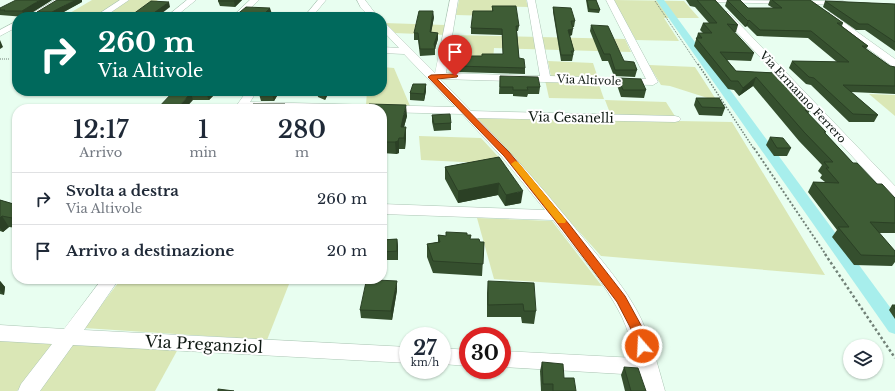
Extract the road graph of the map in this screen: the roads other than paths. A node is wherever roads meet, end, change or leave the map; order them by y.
1 (61, 0) edge
2 (125, 0) edge
3 (192, 0) edge
4 (255, 0) edge
5 (322, 0) edge
6 (361, 0) edge
7 (454, 0) edge
8 (531, 0) edge
9 (610, 0) edge
10 (710, 0) edge
11 (806, 2) edge
12 (849, 3) edge
13 (39, 12) edge
14 (106, 12) edge
15 (176, 12) edge
16 (242, 12) edge
17 (312, 12) edge
18 (369, 12) edge
19 (12, 27) edge
20 (387, 30) edge
21 (0, 33) edge
22 (387, 50) edge
23 (406, 51) junction
24 (895, 64) edge
25 (436, 76) junction
26 (545, 78) junction
27 (387, 110) edge
28 (466, 113) junction
29 (675, 119) dead end
30 (895, 194) edge
31 (387, 209) edge
32 (557, 215) junction
33 (107, 284) edge
34 (0, 333) edge
35 (67, 337) junction
36 (399, 355) edge
37 (511, 360) edge
38 (648, 367) junction
39 (28, 391) edge
40 (654, 391) edge

1 - 13 street
2 - 14 street
3 - 15 street
4 - 16 street
5 - 17 street
6 - 18 street
7 - 25 street
8 - 26 street
9 - 26 street, Via Altivole
10 - 11 street
10 - 30 street, Via Ermanno Ferrero
11 - 12 street
11 - 24 street
19 - 21 street
20 - 23 street
22 - 23 street
23 - 25 street
25 - 26 street, Via Altivole
25 - 28 street
27 - 28 street, Via Cesanelli
28 - 29 street, Via Cesanelli
28 - 32 street
31 - 32 street
32 - 38 street
33 - 35 street
34 - 35 street, Via Preganziol
35 - 36 street, Via Preganziol
35 - 39 street
37 - 38 street
38 - 40 street

